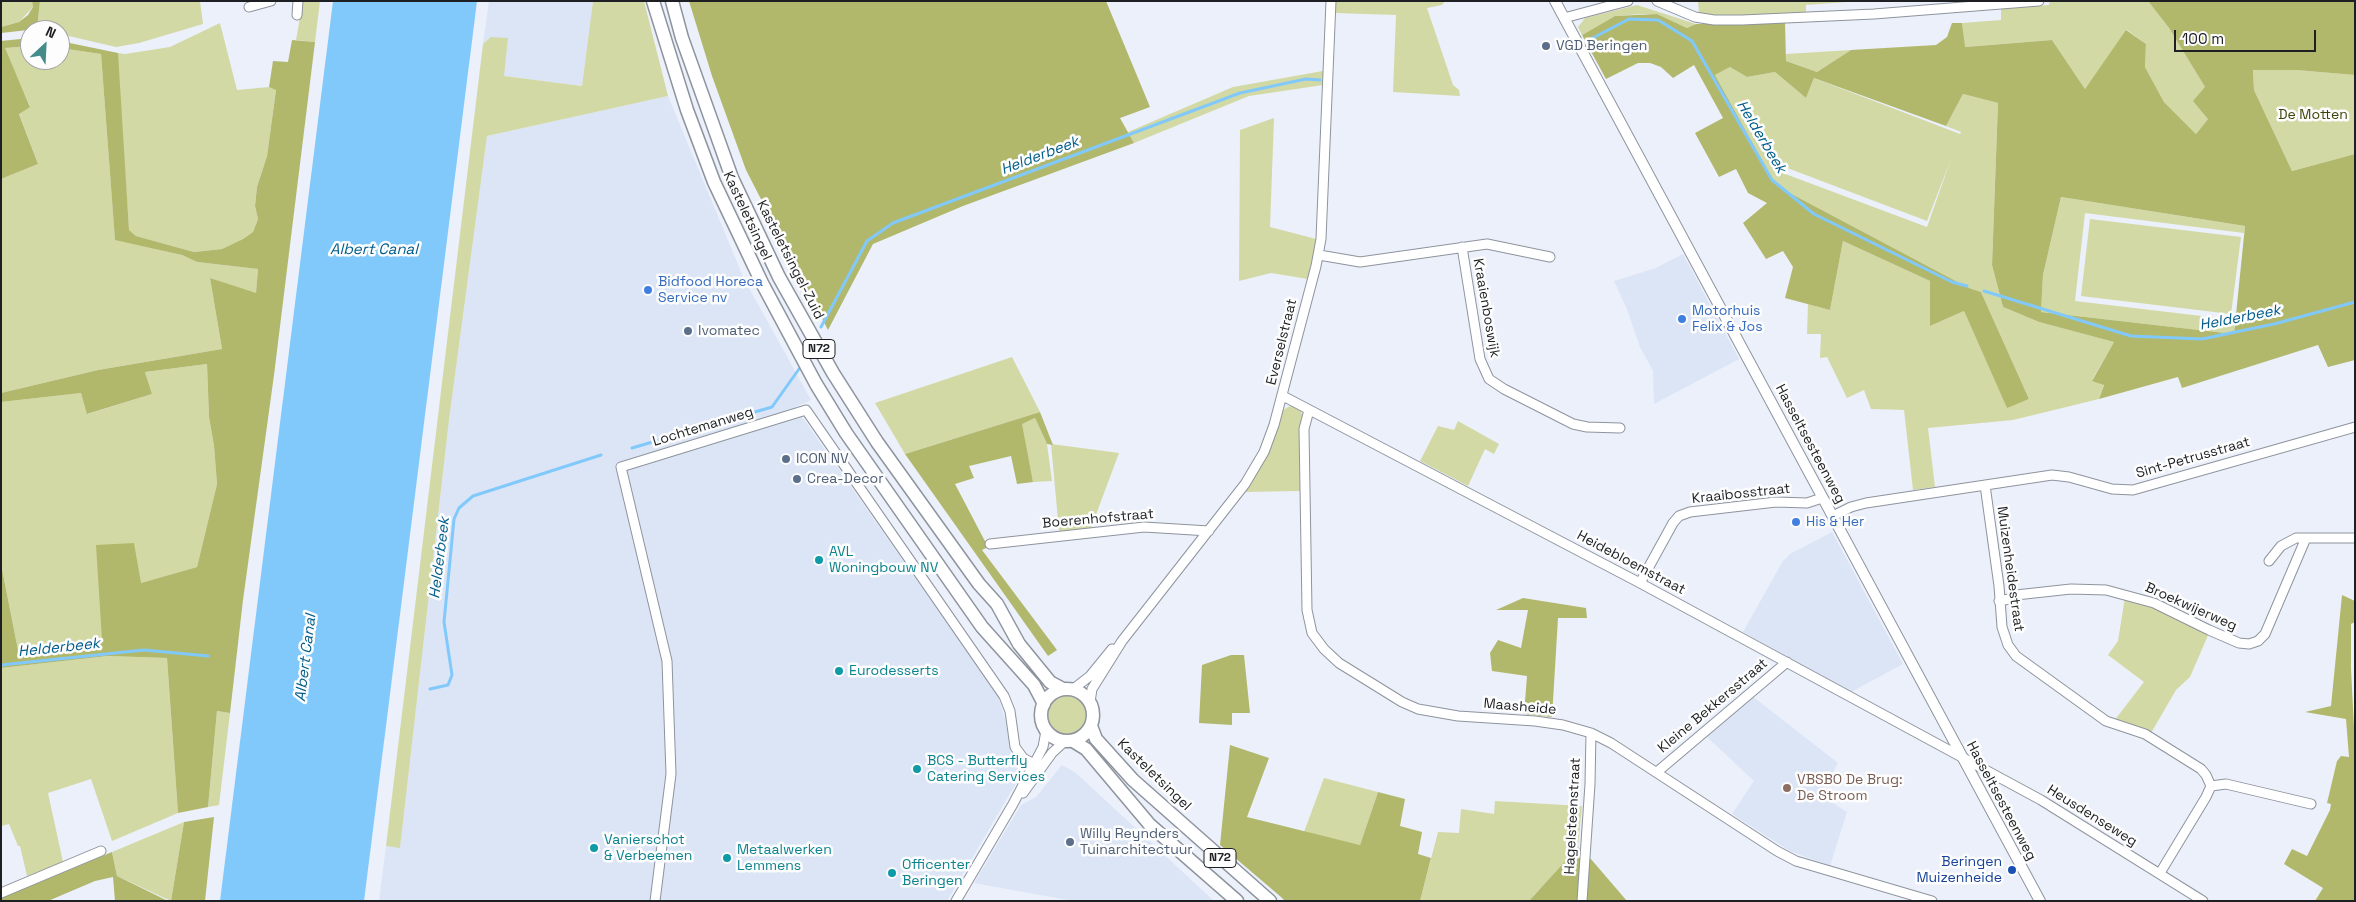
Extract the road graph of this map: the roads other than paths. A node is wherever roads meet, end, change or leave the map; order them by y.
1 (271, 1) edge
2 (298, 1) edge
3 (653, 1) edge
4 (672, 1) edge
5 (1331, 1) edge
6 (1555, 1) edge
7 (1628, 1) edge
8 (1657, 1) edge
9 (2039, 1) edge
10 (249, 7) dead end
11 (297, 15) dead end
12 (1564, 18) junction
13 (1462, 247) junction
14 (1319, 255) junction
15 (1550, 257) dead end
16 (1283, 396) junction
17 (1309, 410) junction
18 (2355, 427) edge
19 (1620, 428) dead end
20 (1985, 485) junction
21 (1822, 498) junction
22 (1833, 516) junction
23 (1209, 531) junction
24 (2306, 538) junction
25 (2355, 538) edge
26 (990, 544) dead end
27 (2269, 561) dead end
28 (1640, 583) junction
29 (2000, 601) junction
30 (1122, 641) junction
31 (1787, 662) junction
32 (1068, 690) junction
33 (1090, 702) junction
34 (1044, 704) junction
35 (1091, 726) junction
36 (1046, 731) junction
37 (1591, 734) junction
38 (1069, 741) junction
39 (1963, 759) junction
40 (1034, 764) junction
41 (1657, 772) junction
42 (2210, 786) junction
43 (1013, 804) junction
44 (2310, 804) dead end
45 (102, 851) dead end
46 (2160, 874) junction
47 (1, 892) edge
48 (1926, 900) edge
49 (655, 901) edge
50 (956, 901) edge
51 (1237, 901) edge
52 (1270, 901) edge
53 (1582, 901) edge
54 (2040, 901) edge
55 (2203, 901) edge

1 - 10 street
2 - 11 street
3 - 34 main road, Kasteletsingel / N72
4 - 32 main road, Kasteletsingel-Zuid / N72
5 - 14 street, Everselstraat
6 - 12 street, Hasseltsesteenweg
7 - 12 street
8 - 9 street
12 - 21 street, Hasseltsesteenweg
13 - 14 street, Kraaienboswijk
13 - 15 street, Kraaienboswijk
13 - 19 street, Kraaienboswijk
14 - 16 street, Everselstraat
16 - 17 street, Heidebloemstraat
16 - 23 street, Everselstraat
17 - 28 street, Heidebloemstraat
17 - 37 street, Maasheide
18 - 20 street, Sint-Petrusstraat
20 - 22 street, Sint-Petrusstraat
20 - 29 street, Muizenheidestraat
21 - 22 street, Hasseltsesteenweg
21 - 28 street, Kraaibosstraat
22 - 39 street, Hasseltsesteenweg
23 - 26 street, Boerenhofstraat
23 - 30 street, Everselstraat
24 - 25 street
24 - 27 street
24 - 29 street, Broekwijerweg
28 - 31 street, Heidebloemstraat
29 - 42 street, Muizenheidestraat
30 - 32 street, Everselstraat
30 - 33 street, Everselstraat
31 - 39 street, Heidebloemstraat
31 - 41 street, Kleine Bekkersstraat
32 - 33 main road, N72
32 - 34 main road
33 - 35 main road, N72
34 - 36 main road, N72
35 - 38 main road
35 - 52 main road, Kasteletsingel / N72
36 - 38 main road, N72
36 - 40 street
37 - 41 street, Maasheide
37 - 53 street, Hagelsteenstraat
38 - 43 street
38 - 51 main road, N72
39 - 46 street, Heusdenseweg
39 - 54 street, Hasseltsesteenweg
40 - 43 street
40 - 49 street, Lochtemanweg
41 - 48 street, Maasheide
42 - 44 street
42 - 46 street
43 - 50 street
45 - 47 street
46 - 55 street, Heusdenseweg

